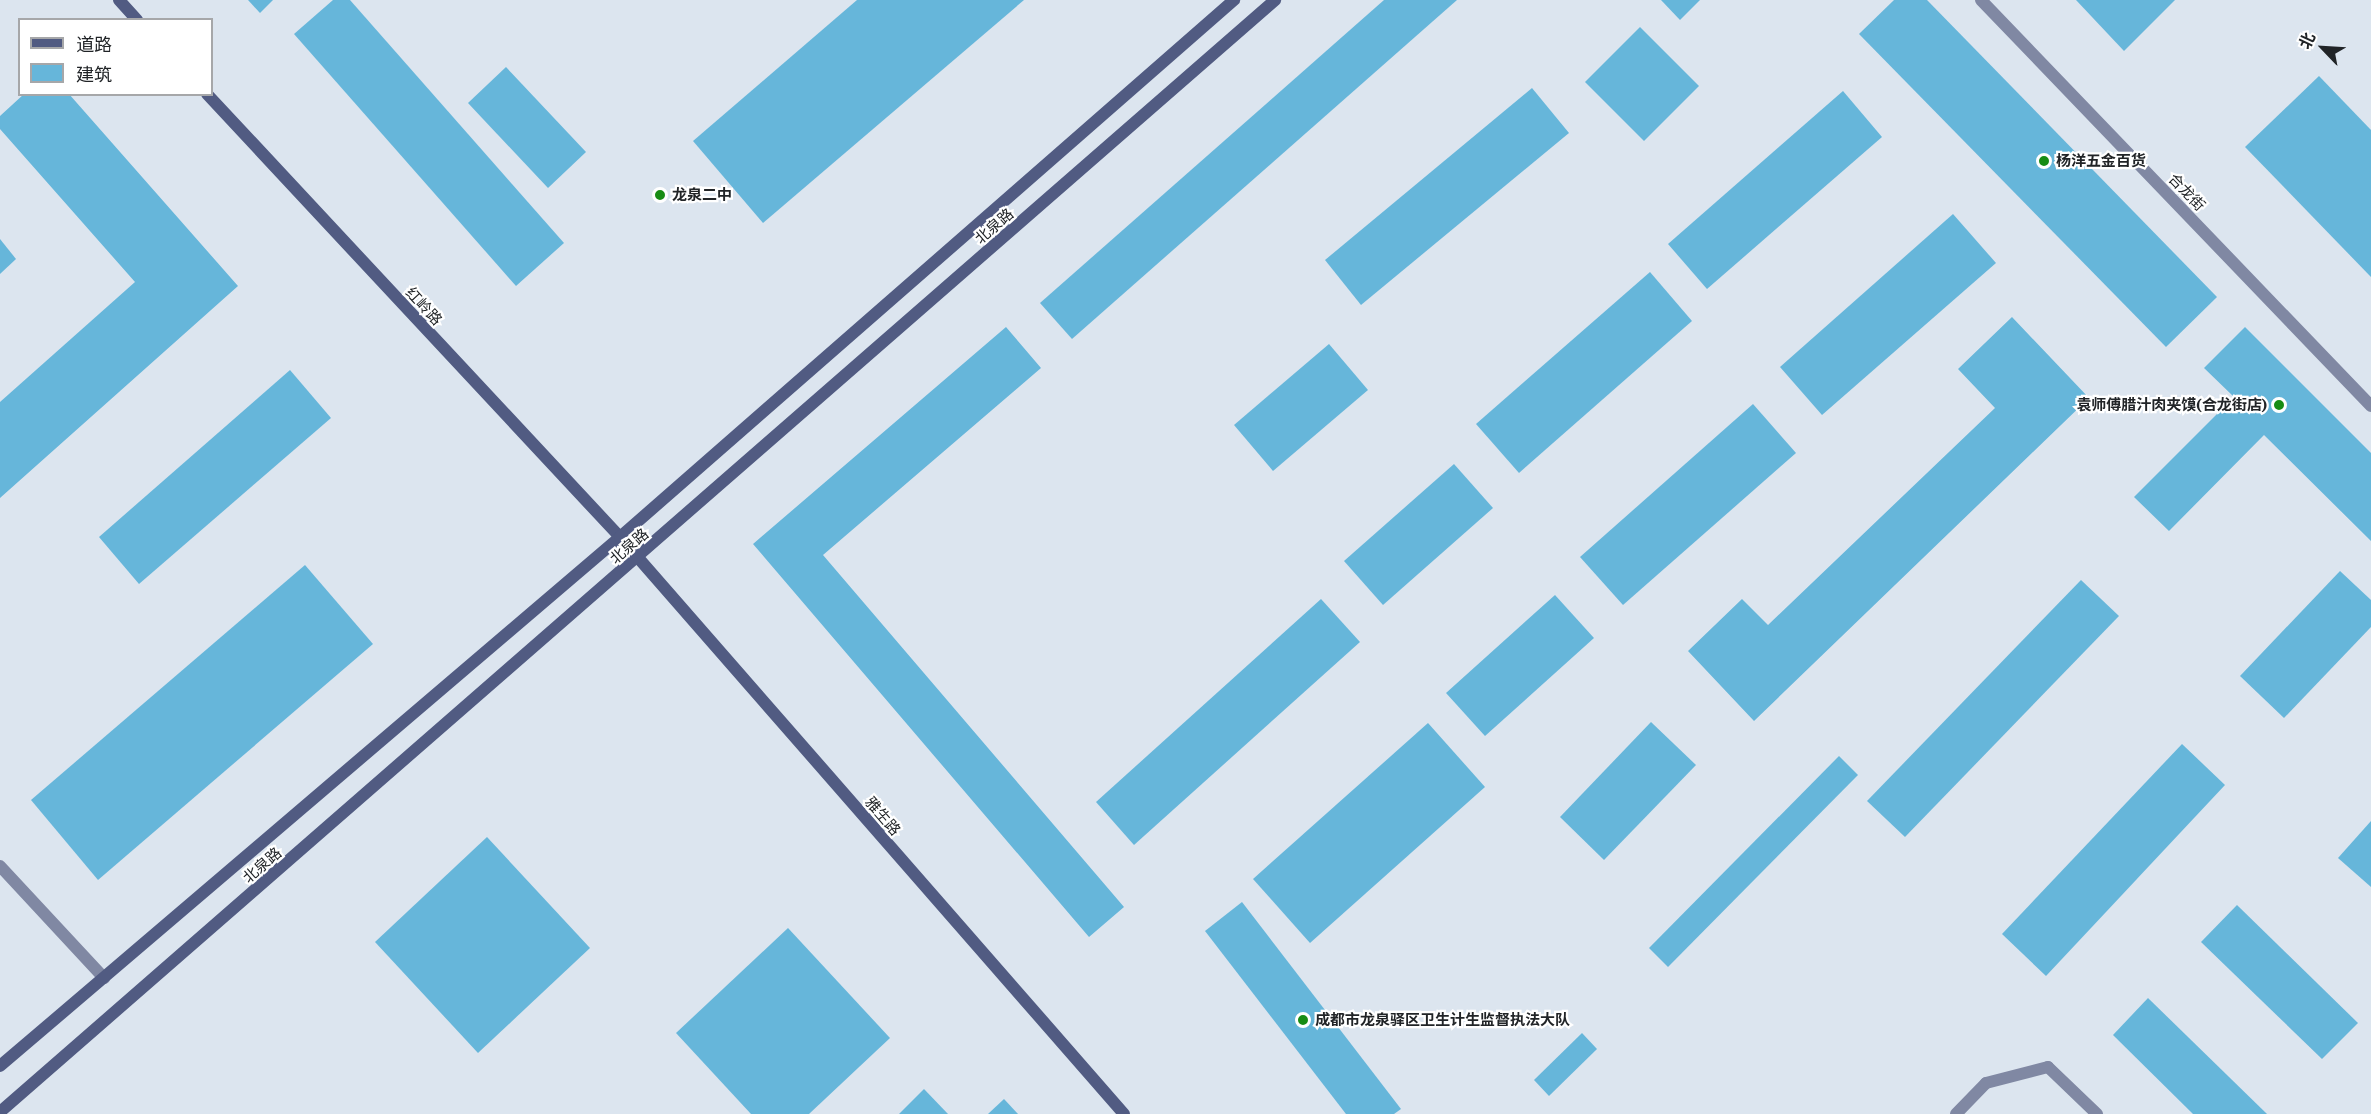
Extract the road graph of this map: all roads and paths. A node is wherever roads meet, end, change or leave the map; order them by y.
1 (119, 0) edge
2 (1234, 0) edge
3 (1275, 0) edge
4 (1981, 0) edge
5 (135, 18) edge
6 (209, 96) edge
7 (2371, 406) edge
8 (620, 537) junction
9 (638, 558) junction
10 (0, 866) edge
11 (104, 978) junction
12 (0, 1066) edge
13 (0, 1112) edge
14 (1124, 1114) edge
15 (1956, 1114) edge
16 (2097, 1114) edge

1 - 5 main road
2 - 8 main road, 北泉路
3 - 9 main road, 北泉路
4 - 7 street, 合龙街
6 - 8 main road, 红岭路
8 - 9 main road, 雅生路
8 - 11 main road, 北泉路
9 - 13 main road, 北泉路
9 - 14 main road, 雅生路
10 - 11 street
11 - 12 main road, 北泉路
15 - 16 street

